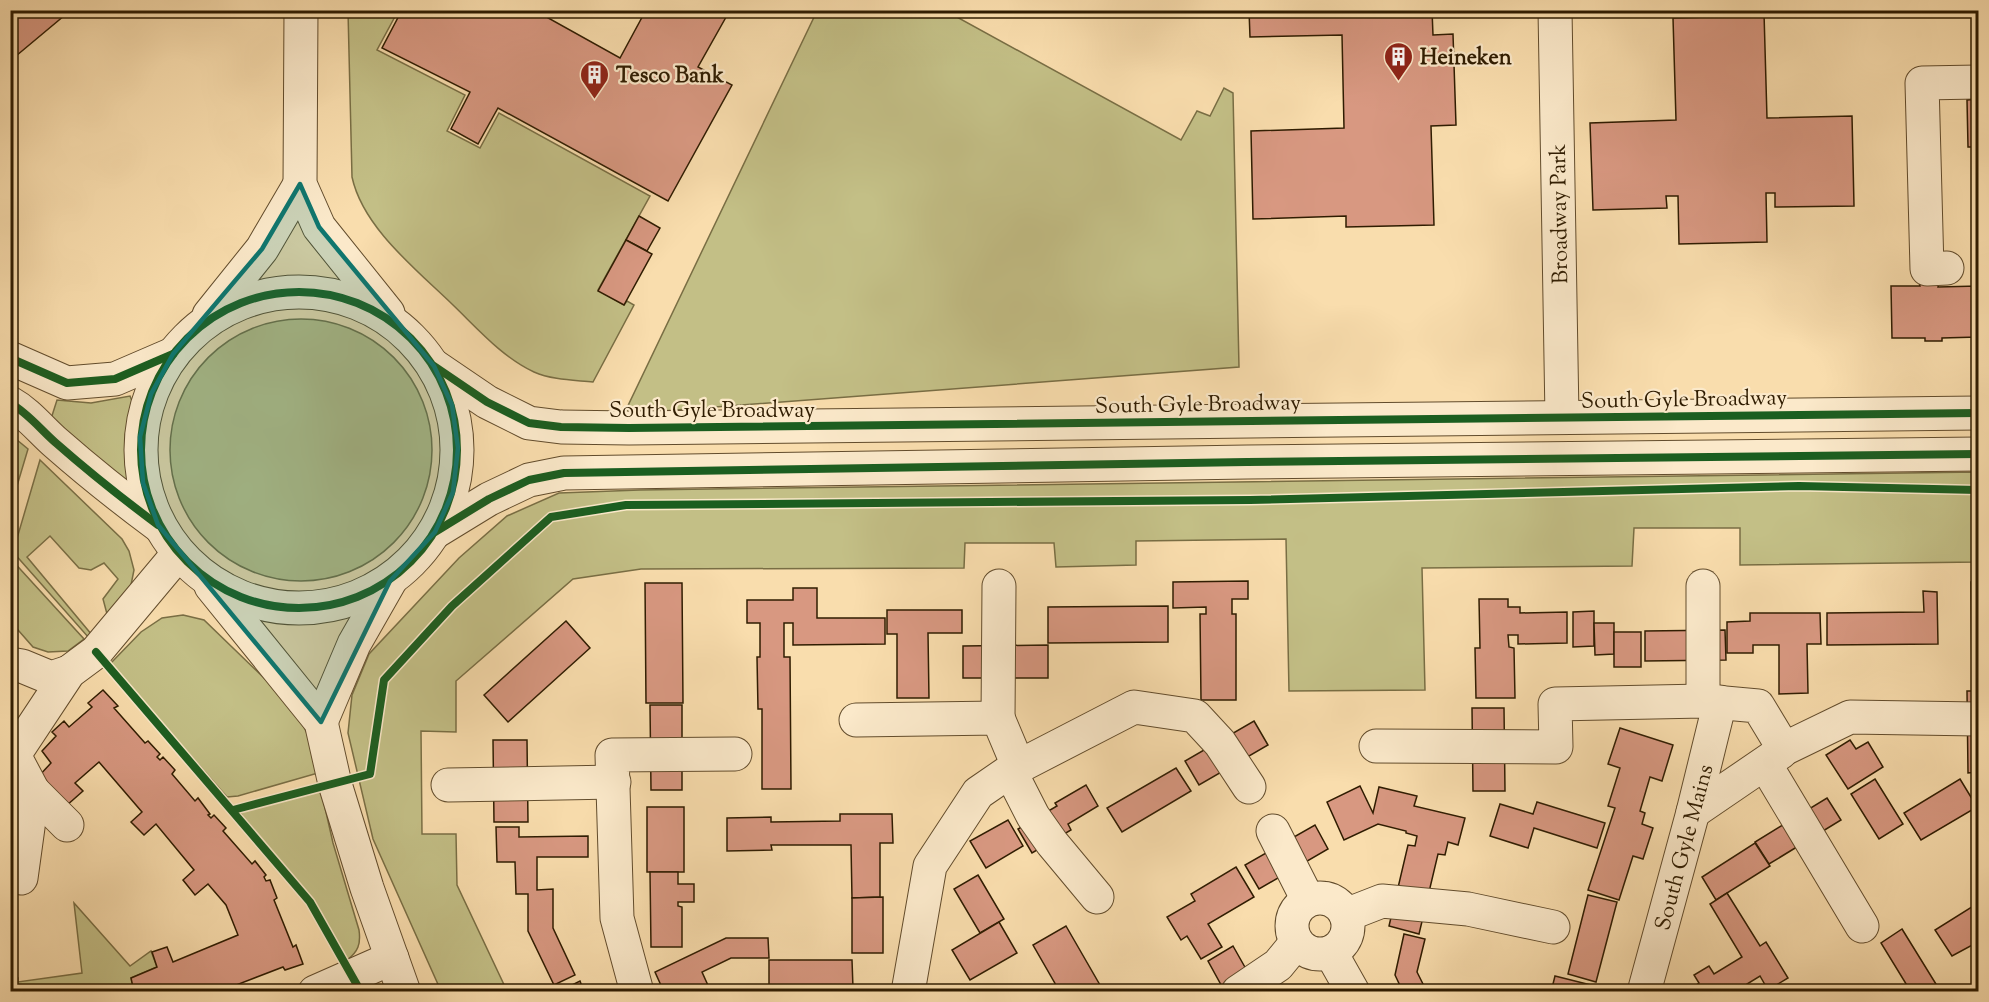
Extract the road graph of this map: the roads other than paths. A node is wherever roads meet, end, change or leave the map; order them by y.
1 (302, 10) edge
2 (1555, 10) edge
3 (1978, 82) edge
4 (300, 184) junction
5 (1947, 268) dead end
6 (202, 325) junction
7 (399, 326) junction
8 (172, 354) junction
9 (10, 358) edge
10 (434, 366) junction
11 (10, 403) edge
12 (1978, 412) edge
13 (1562, 417) junction
14 (1978, 454) edge
15 (158, 525) junction
16 (435, 532) junction
17 (178, 554) junction
18 (204, 578) junction
19 (390, 581) junction
20 (999, 586) dead end
21 (1703, 586) dead end
22 (10, 664) edge
23 (69, 672) junction
24 (1711, 701) junction
25 (998, 718) junction
26 (1978, 719) edge
27 (856, 720) dead end
28 (321, 722) junction
29 (1376, 746) dead end
30 (735, 754) dead end
31 (1774, 757) junction
32 (613, 769) junction
33 (1014, 770) junction
34 (448, 785) dead end
35 (1249, 787) dead end
36 (33, 791) junction
37 (1693, 812) junction
38 (67, 825) dead end
39 (1273, 831) dead end
40 (21, 878) dead end
41 (1097, 897) dead end
42 (1308, 900) junction
43 (1346, 915) junction
44 (1862, 926) dead end
45 (1552, 927) dead end
46 (1296, 943) junction
47 (1331, 953) junction
48 (392, 958) junction
49 (315, 992) edge
50 (404, 992) edge
51 (637, 992) edge
52 (908, 992) edge
53 (1238, 992) edge
54 (1353, 992) edge
55 (1644, 992) edge

1 - 4 street
2 - 13 street, Broadway Park
3 - 5 street
4 - 6 street
4 - 7 street
6 - 7 street
6 - 8 street
7 - 10 street
8 - 9 street
8 - 15 street
10 - 13 street, South Gyle Broadway
10 - 16 street
11 - 15 street
12 - 13 street, South Gyle Broadway
14 - 16 street
15 - 17 street
16 - 19 street
17 - 18 street
17 - 23 street
18 - 19 street
18 - 28 street
19 - 28 street
20 - 25 street
21 - 24 street, South Gyle Mains
22 - 23 street
23 - 36 street
24 - 29 street
24 - 31 street
24 - 37 street, South Gyle Mains
25 - 27 street
25 - 33 street
26 - 31 street
28 - 48 street
30 - 32 street
31 - 37 street
31 - 44 street
32 - 34 street
32 - 51 street
33 - 35 street
33 - 41 street
33 - 52 street
36 - 38 street
36 - 40 street
37 - 55 street, South Gyle Mains
39 - 42 street
42 - 43 street
42 - 46 street
43 - 45 street
43 - 47 street
46 - 47 street
46 - 53 street
47 - 54 street
48 - 49 street
48 - 50 street

